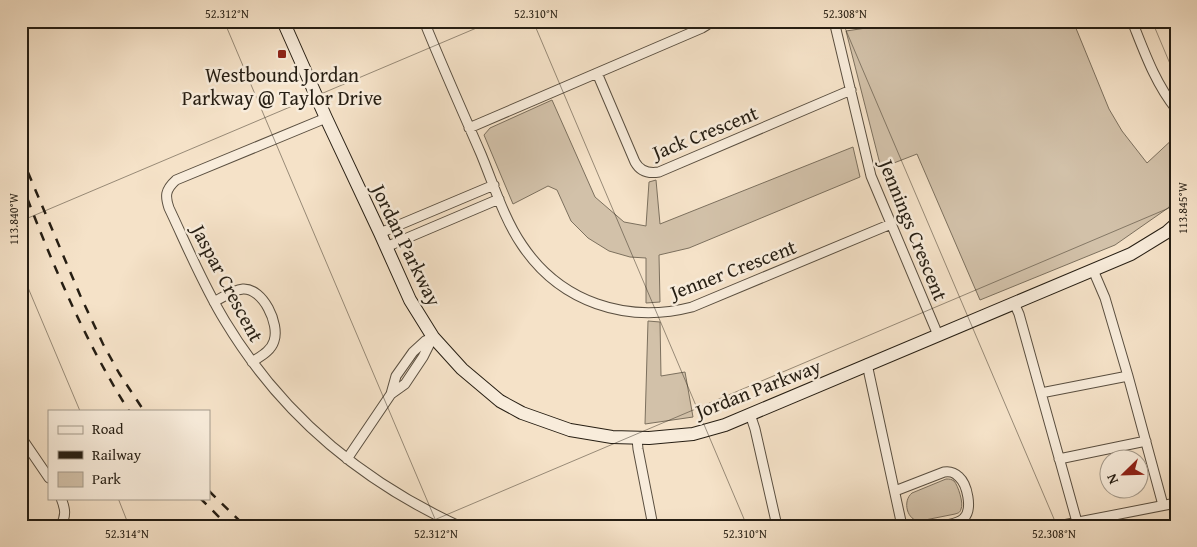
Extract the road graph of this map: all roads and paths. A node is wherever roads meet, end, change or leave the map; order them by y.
1 (25, 21) edge
2 (284, 21) edge
3 (424, 21) edge
4 (709, 21) edge
5 (834, 21) edge
6 (1132, 21) edge
7 (21, 23) edge
8 (597, 73) junction
9 (851, 90) junction
10 (1176, 109) edge
11 (326, 118) junction
12 (469, 128) junction
13 (494, 185) junction
14 (499, 199) junction
15 (891, 224) junction
16 (1176, 224) edge
17 (380, 232) junction
18 (386, 247) junction
19 (1092, 270) junction
20 (214, 302) junction
21 (1014, 303) junction
22 (938, 335) junction
23 (433, 337) junction
24 (252, 362) junction
25 (867, 364) junction
26 (1128, 376) junction
27 (1041, 393) junction
28 (750, 414) junction
29 (21, 437) edge
30 (637, 439) junction
31 (1146, 440) junction
32 (347, 459) junction
33 (1060, 459) junction
34 (48, 477) edge
35 (895, 491) junction
36 (62, 500) edge
37 (1176, 503) edge
38 (1163, 506) junction
39 (1077, 522) junction
40 (60, 526) edge
41 (459, 526) edge
42 (653, 526) edge
43 (776, 526) edge
44 (902, 526) edge
45 (942, 526) edge
46 (1058, 526) edge

1 - 7 street
2 - 11 street, Jordan Parkway
3 - 12 street, Jenner Crescent
4 - 8 street
5 - 9 street, Jennings Crescent
6 - 10 street
8 - 9 street, Jack Crescent
8 - 12 street
9 - 15 street, Jennings Crescent
11 - 17 street, Jordan Parkway
11 - 20 street, Jaspar Crescent
12 - 13 street, Jenner Crescent
13 - 14 street, Jenner Crescent
13 - 17 street
14 - 15 street, Jenner Crescent
14 - 18 street
15 - 22 street, Jennings Crescent
16 - 19 street, Jordan Parkway
17 - 18 street, Jordan Parkway
18 - 23 street, Jordan Parkway
19 - 21 street, Jordan Parkway
19 - 26 street
20 - 24 street, Jaspar Crescent
20 - 24 street
21 - 22 street, Jordan Parkway
21 - 27 street
22 - 25 street, Jordan Parkway
23 - 30 street, Jordan Parkway
23 - 32 street
24 - 32 street, Jaspar Crescent
25 - 28 street, Jordan Parkway
25 - 35 street
26 - 27 street
26 - 31 street
27 - 33 street
28 - 30 street, Jordan Parkway
28 - 43 street
29 - 34 street
30 - 42 street
31 - 33 street
31 - 38 street
32 - 41 street, Jaspar Crescent
33 - 39 street
35 - 44 street
35 - 45 street
36 - 40 street
37 - 38 street
38 - 39 street
39 - 46 street

